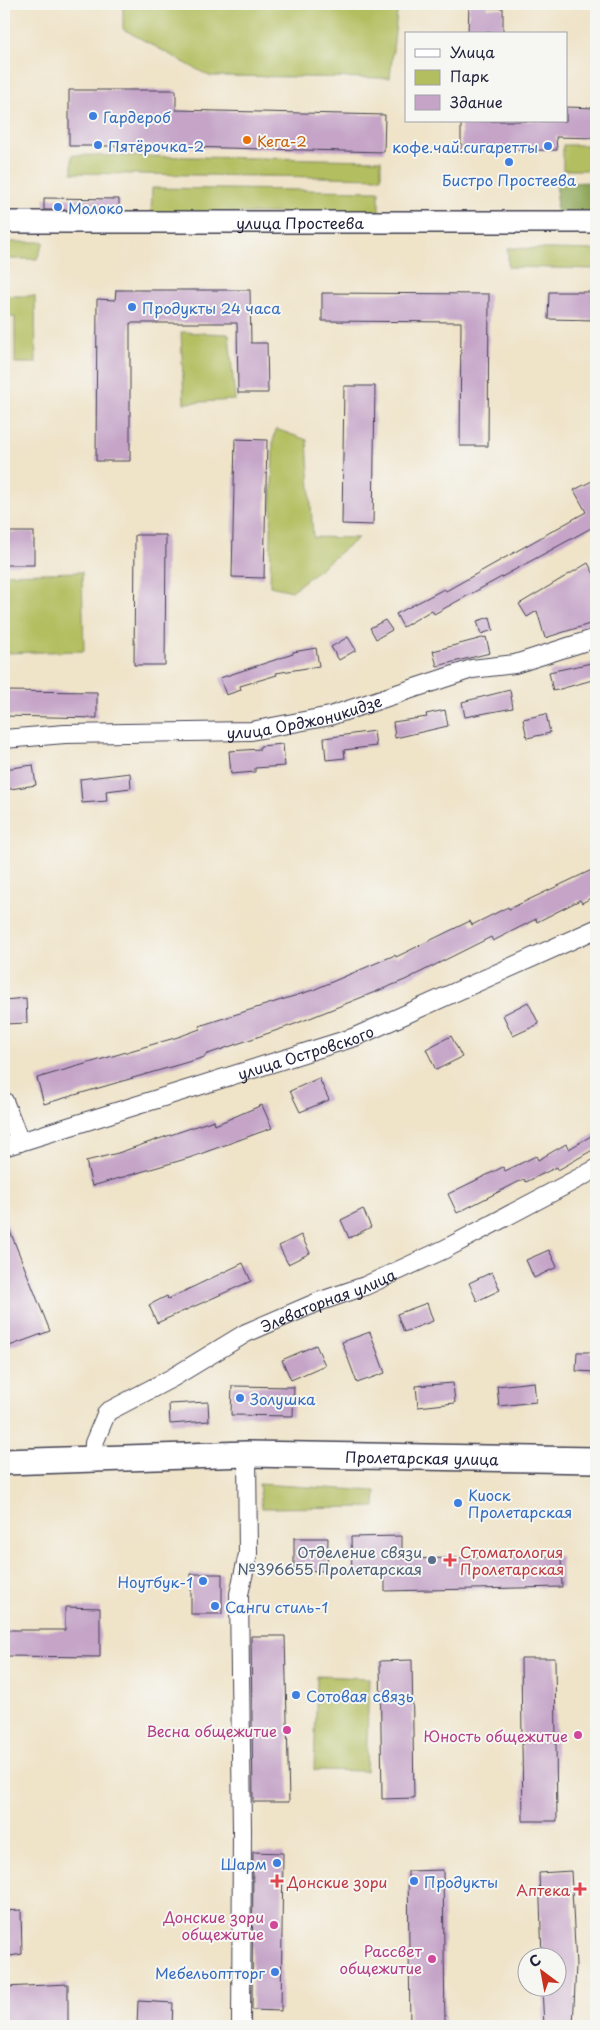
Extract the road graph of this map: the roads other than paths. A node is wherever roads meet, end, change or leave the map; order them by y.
1 (4, 222) edge
2 (596, 222) edge
3 (596, 638) edge
4 (4, 738) edge
5 (596, 929) edge
6 (4, 1101) edge
7 (12, 1144) edge
8 (596, 1169) edge
9 (247, 1454) junction
10 (93, 1460) junction
11 (596, 1460) edge
12 (4, 1462) edge
13 (241, 2026) edge

1 - 2 street, улица Простеева
3 - 4 street, улица Орджоникидзе
5 - 7 street, улица Островского
6 - 7 street
8 - 10 street, Элеваторная улица
9 - 10 main road, Пролетарская улица
9 - 11 main road, Пролетарская улица
9 - 13 street
10 - 12 main road, Пролетарская улица

